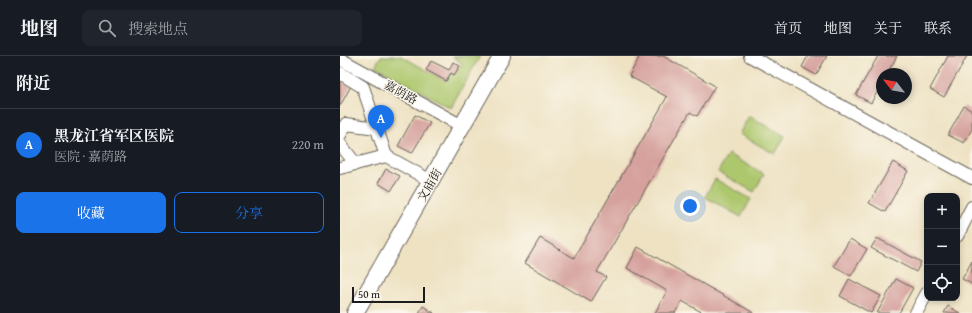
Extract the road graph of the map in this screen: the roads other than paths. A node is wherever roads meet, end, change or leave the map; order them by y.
1 (502, 56) edge
2 (750, 56) edge
3 (340, 59) edge
4 (340, 73) edge
5 (462, 126) junction
6 (377, 128) junction
7 (340, 135) edge
8 (340, 144) edge
9 (386, 156) junction
10 (356, 164) junction
11 (340, 168) edge
12 (972, 178) edge
13 (430, 181) junction
14 (972, 207) edge
15 (960, 230) edge
16 (924, 298) edge
17 (355, 313) edge
18 (916, 313) edge

1 - 5 main road, 文庙街
2 - 12 street
3 - 5 street, 嘉荫路
4 - 6 street
5 - 13 main road, 文庙街
6 - 7 street
6 - 9 street
8 - 10 street
9 - 10 street
9 - 13 street
10 - 11 street
13 - 17 main road, 文庙街
14 - 15 street
16 - 18 street

